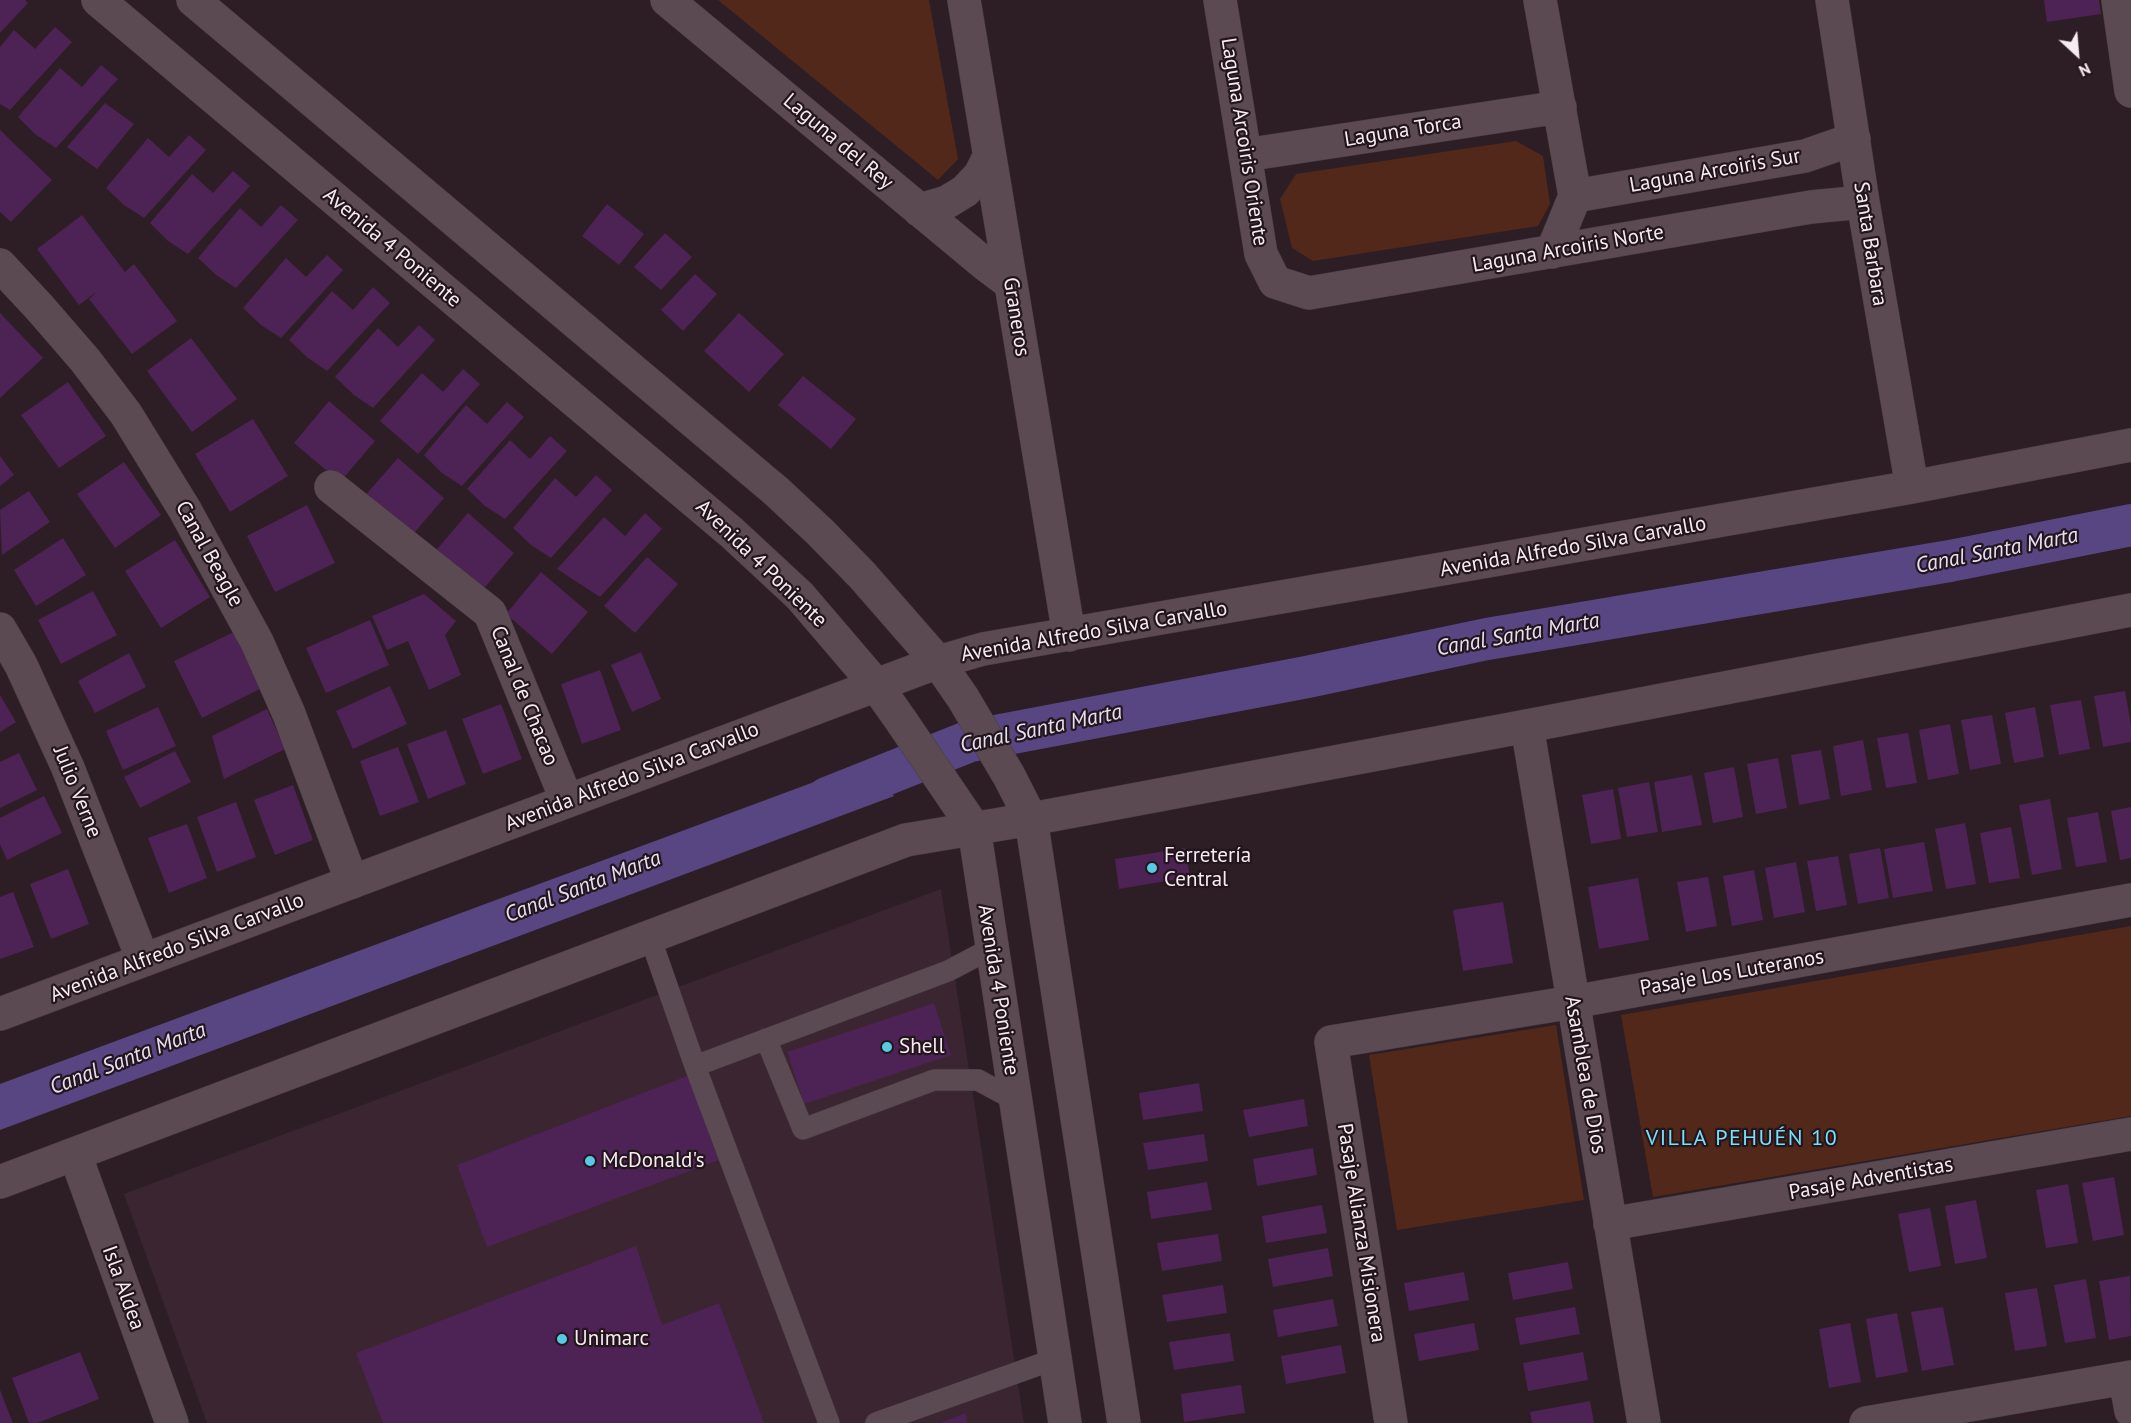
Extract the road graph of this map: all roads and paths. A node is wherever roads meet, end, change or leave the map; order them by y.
1 (98, 0) edge
2 (193, 0) edge
3 (667, 0) edge
4 (964, 0) edge
5 (1220, 0) edge
6 (1540, 0) edge
7 (1832, 0) edge
8 (2118, 0) edge
9 (2131, 91) edge
10 (1560, 107) junction
11 (1854, 139) junction
12 (1245, 155) junction
13 (989, 157) junction
14 (1575, 196) junction
15 (1863, 202) junction
16 (919, 210) junction
17 (1552, 252) junction
18 (0, 265) edge
19 (1275, 282) joint
20 (1010, 283) junction
21 (2131, 445) edge
22 (331, 487) dead end
23 (1912, 487) junction
24 (2131, 610) edge
25 (0, 629) edge
26 (1069, 635) junction
27 (938, 662) junction
28 (876, 685) junction
29 (1527, 726) junction
30 (567, 801) junction
31 (1031, 819) junction
32 (974, 828) junction
33 (352, 882) junction
34 (2131, 900) edge
35 (650, 937) junction
36 (992, 948) junction
37 (143, 960) junction
38 (1573, 1002) junction
39 (0, 1014) edge
40 (766, 1039) junction
41 (1331, 1042) joint
42 (695, 1066) junction
43 (1015, 1100) junction
44 (2131, 1134) edge
45 (75, 1154) junction
46 (0, 1182) edge
47 (1610, 1224) junction
48 (1055, 1359) junction
49 (2128, 1378) edge
50 (2131, 1411) edge
51 (1886, 1421) edge
52 (167, 1422) edge
53 (829, 1423) edge
54 (876, 1423) edge
55 (1065, 1423) edge
56 (1124, 1423) edge
57 (1391, 1423) edge
58 (1644, 1423) edge

1 - 28 street, Avenida 4 Poniente
2 - 27 street
3 - 16 street, Laguna del Rey
4 - 13 street, Graneros
5 - 12 street, Laguna Arcoiris Oriente
6 - 10 street
7 - 11 street, Santa Barbara
8 - 9 street
10 - 12 street, Laguna Torca
10 - 14 street
11 - 14 street, Laguna Arcoiris Sur
11 - 15 street, Santa Barbara
12 - 19 street, Laguna Arcoiris Oriente
13 - 16 street
13 - 20 street, Graneros
14 - 17 street
15 - 17 street, Laguna Arcoiris Norte
15 - 23 street, Santa Barbara
16 - 20 street, Laguna del Rey
17 - 19 street, Laguna Arcoiris Norte
18 - 33 street, Canal Beagle
20 - 26 street, Graneros
21 - 23 street, Avenida Alfredo Silva Carvallo
22 - 30 street, Canal de Chacao
23 - 26 street, Avenida Alfredo Silva Carvallo
24 - 29 street
25 - 37 street, Julio Verne
26 - 27 street, Avenida Alfredo Silva Carvallo
27 - 28 street, Avenida Alfredo Silva Carvallo
27 - 31 street
28 - 30 street, Avenida Alfredo Silva Carvallo
28 - 32 street, Avenida 4 Poniente
29 - 31 street
29 - 38 street, Asamblea de Dios
30 - 33 street, Avenida Alfredo Silva Carvallo
31 - 32 street
31 - 56 street
32 - 35 street
32 - 36 street, Avenida 4 Poniente
33 - 37 street, Avenida Alfredo Silva Carvallo
34 - 38 street, Pasaje Los Luteranos
35 - 42 lane
35 - 45 street
36 - 40 lane
36 - 43 street, Avenida 4 Poniente
37 - 39 street, Avenida Alfredo Silva Carvallo
38 - 41 street, Pasaje Los Luteranos
38 - 47 street, Asamblea de Dios
40 - 42 lane
40 - 43 lane
41 - 57 street, Pasaje Alianza Misionera
42 - 53 lane
43 - 48 street, Avenida 4 Poniente
44 - 47 street, Pasaje Adventistas
45 - 46 street
45 - 52 street, Isla Aldea
47 - 58 street, Asamblea de Dios
48 - 54 lane
48 - 55 street, Avenida 4 Poniente
49 - 50 street
49 - 51 street

